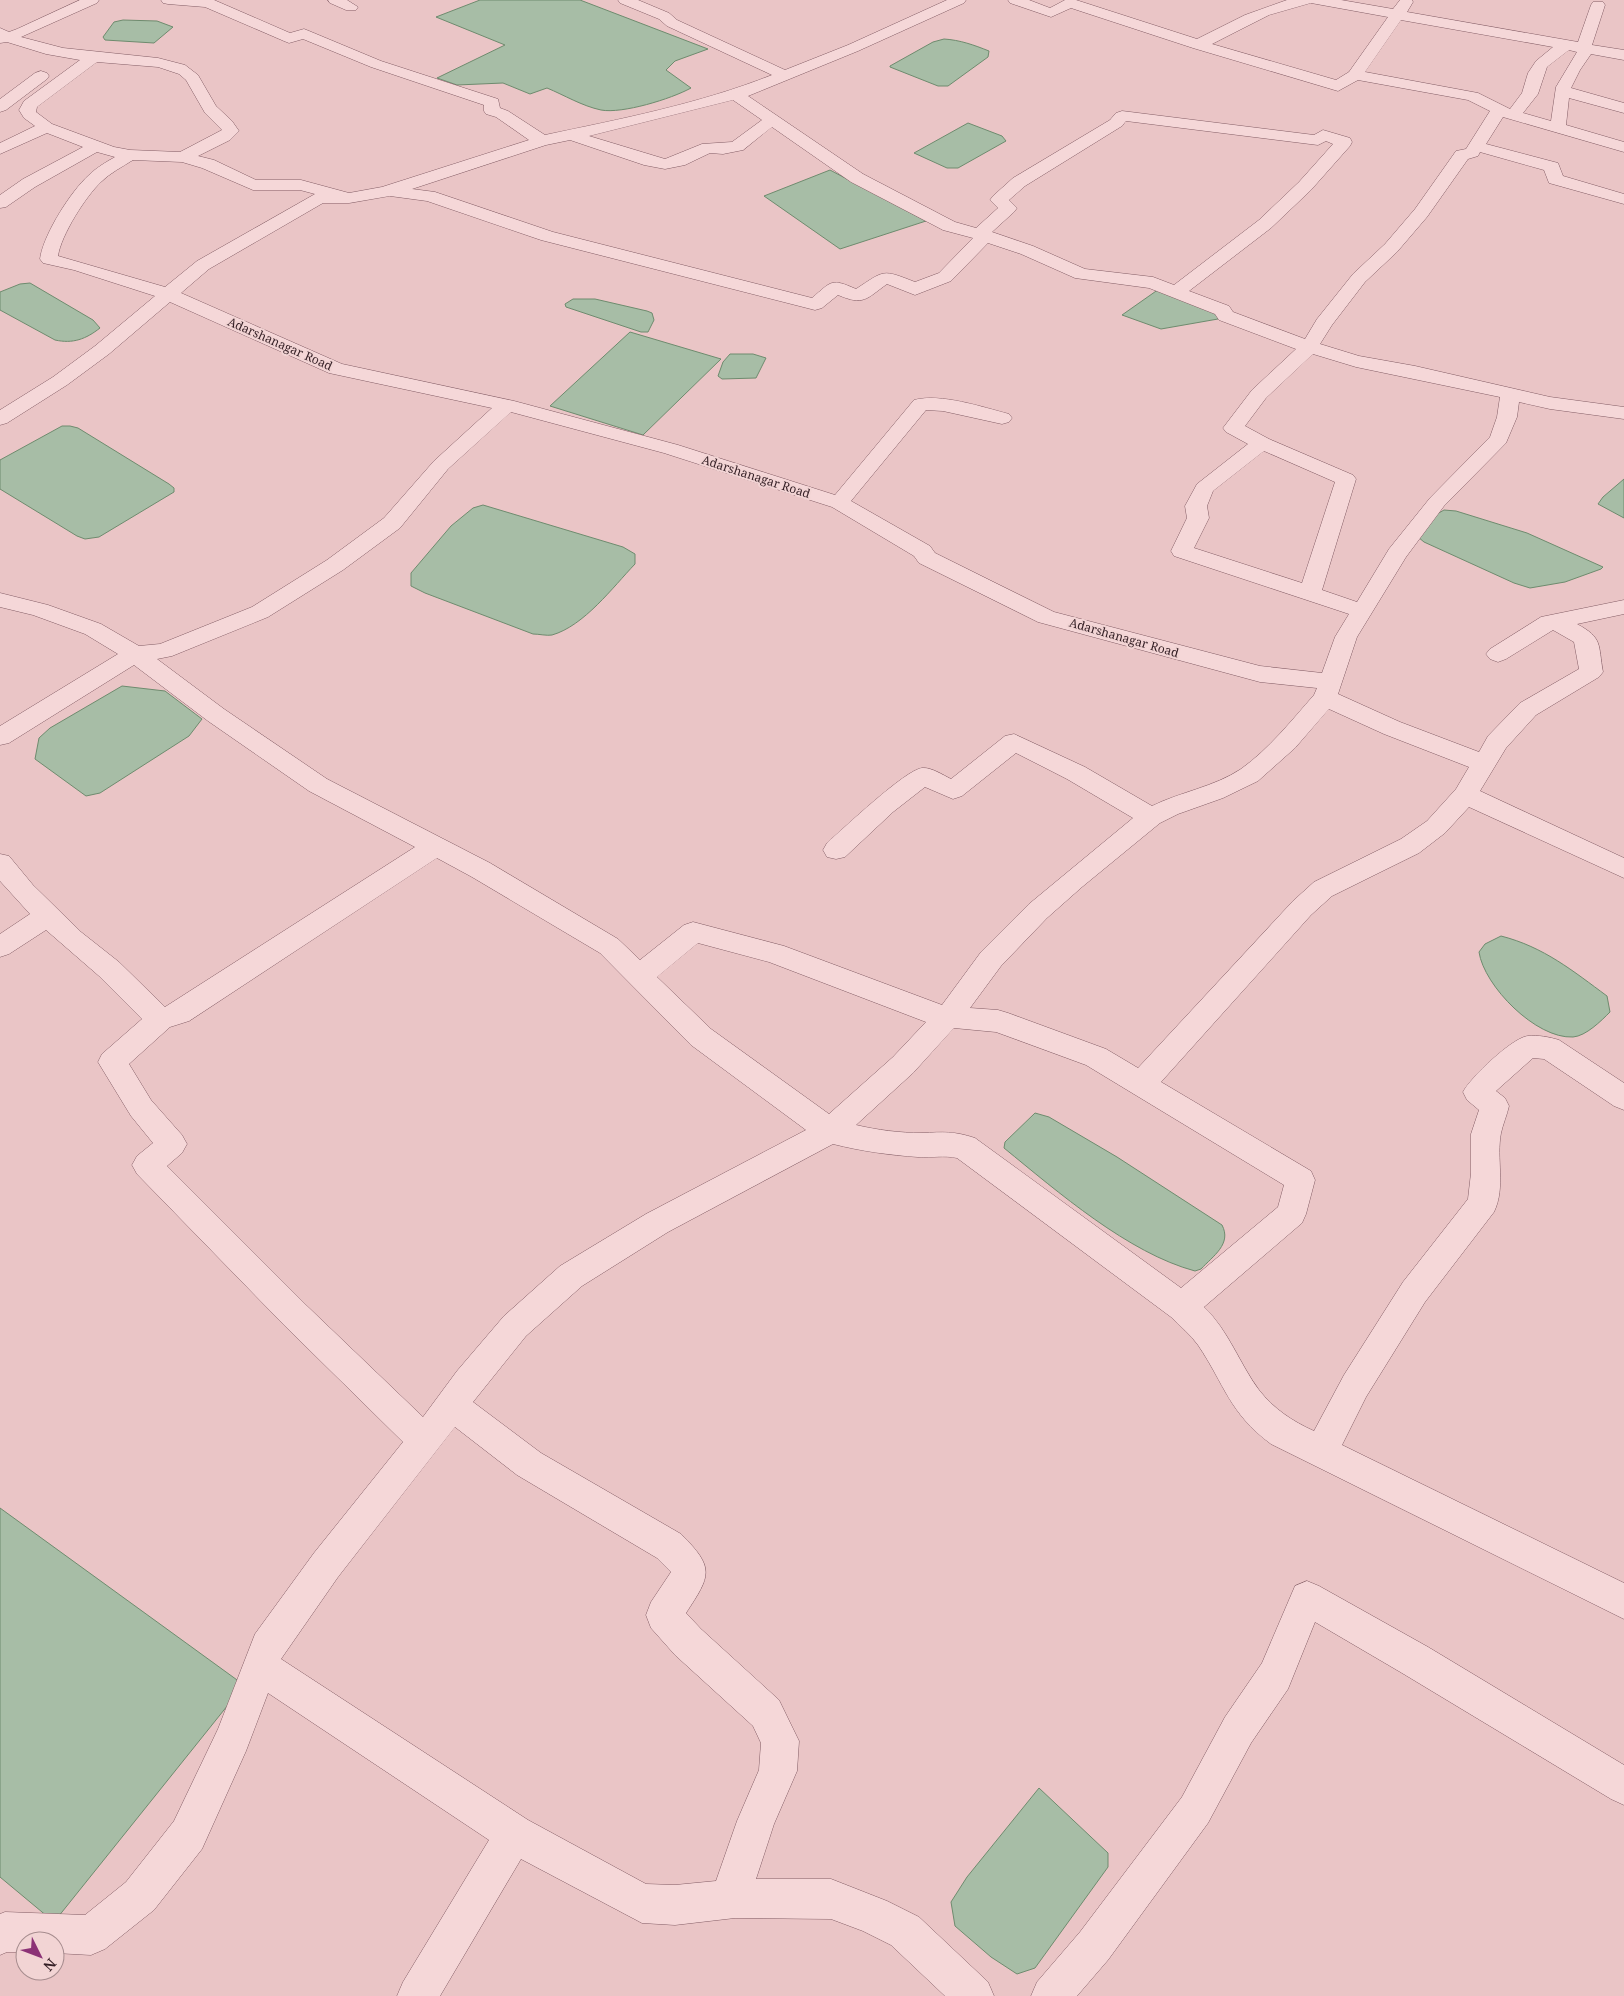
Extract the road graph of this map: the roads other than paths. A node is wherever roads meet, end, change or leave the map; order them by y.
1 (92, 0) edge
2 (168, 0) edge
3 (335, 0) edge
4 (625, 0) edge
5 (959, 0) edge
6 (1015, 0) edge
7 (1306, 0) edge
8 (1316, 0) edge
9 (1408, 0) edge
10 (1342, 2) edge
11 (1598, 5) dead end
12 (351, 6) dead end
13 (1397, 15) junction
14 (2, 37) edge
15 (1198, 45) junction
16 (1565, 45) junction
17 (1585, 49) junction
18 (69, 52) junction
19 (1624, 55) edge
20 (95, 56) junction
21 (1356, 75) junction
22 (786, 76) junction
23 (1562, 91) junction
24 (736, 95) junction
25 (0, 106) edge
26 (1624, 108) edge
27 (1506, 113) junction
28 (772, 120) junction
29 (46, 127) junction
30 (1557, 128) junction
31 (571, 134) junction
32 (542, 141) junction
33 (96, 146) junction
34 (1476, 146) junction
35 (1624, 147) edge
36 (0, 149) edge
37 (130, 155) junction
38 (183, 157) junction
39 (385, 192) junction
40 (348, 198) junction
41 (1624, 199) edge
42 (0, 202) edge
43 (983, 235) junction
44 (1176, 292) junction
45 (168, 294) junction
46 (1309, 347) junction
47 (1510, 394) junction
48 (507, 405) junction
49 (1624, 413) edge
50 (1002, 418) dead end
51 (0, 419) edge
52 (1262, 443) junction
53 (839, 503) junction
54 (1310, 593) junction
55 (0, 600) edge
56 (1624, 607) edge
57 (1362, 611) junction
58 (1555, 621) junction
59 (135, 654) junction
60 (1498, 654) dead end
61 (1328, 690) junction
62 (0, 737) edge
63 (1483, 763) junction
64 (1465, 795) junction
65 (1151, 817) junction
66 (436, 846) junction
67 (836, 850) dead end
68 (0, 863) edge
69 (1624, 870) edge
70 (48, 916) junction
71 (0, 947) edge
72 (640, 976) junction
73 (948, 1017) junction
74 (160, 1019) junction
75 (1140, 1084) junction
76 (1624, 1098) edge
77 (830, 1131) junction
78 (1182, 1307) junction
79 (450, 1405) junction
80 (425, 1441) junction
81 (1320, 1451) junction
82 (1624, 1601) edge
83 (260, 1666) junction
84 (1624, 1786) edge
85 (514, 1834) junction
86 (730, 1898) junction
87 (0, 1935) edge
88 (417, 1996) edge
89 (974, 1996) edge
90 (1052, 1996) edge

1 - 14 street
2 - 32 street
3 - 12 street
4 - 22 street
5 - 22 street
6 - 15 street
7 - 15 street
8 - 10 street
9 - 13 street
10 - 13 street
11 - 17 street
13 - 16 street
13 - 21 street
14 - 18 street
15 - 21 street
16 - 17 street
16 - 27 street
17 - 19 street
17 - 23 street
18 - 20 street
18 - 25 street
20 - 29 street
20 - 38 street
21 - 27 street
22 - 24 street
23 - 26 street
23 - 30 street
24 - 28 street
24 - 31 street
27 - 30 street
27 - 34 street
28 - 31 street
28 - 43 street
29 - 33 street
29 - 36 street
30 - 35 street
31 - 32 street
32 - 39 street
33 - 37 street
33 - 42 street
34 - 41 street
34 - 46 street
37 - 38 street
37 - 45 street, Adarshanagar Road
38 - 40 street
39 - 40 street
39 - 43 street
40 - 45 street
43 - 44 street
43 - 44 street
44 - 46 street
45 - 48 street, Adarshanagar Road
45 - 51 street
46 - 47 street
46 - 52 street
47 - 49 street
47 - 57 street
48 - 53 street, Adarshanagar Road
48 - 59 street
50 - 53 street
52 - 54 street
52 - 54 street
53 - 61 street, Adarshanagar Road
54 - 57 street
55 - 59 street
56 - 58 street
57 - 61 street
58 - 60 street
58 - 63 street
59 - 62 street
59 - 66 street
61 - 63 street, Adarshanagar Road
61 - 65 street
63 - 64 street
64 - 69 street
64 - 75 street
65 - 67 street
65 - 73 street
66 - 72 street
66 - 74 street
68 - 70 street
70 - 71 street
70 - 74 street
72 - 73 street
72 - 77 street
73 - 75 street
73 - 77 street
74 - 80 street
75 - 78 street
76 - 81 street
77 - 78 street
77 - 79 street
78 - 81 street
79 - 80 street
79 - 86 street
80 - 83 street
81 - 82 street
83 - 85 street
83 - 87 street
84 - 90 street
85 - 86 street
85 - 88 street
86 - 89 street

